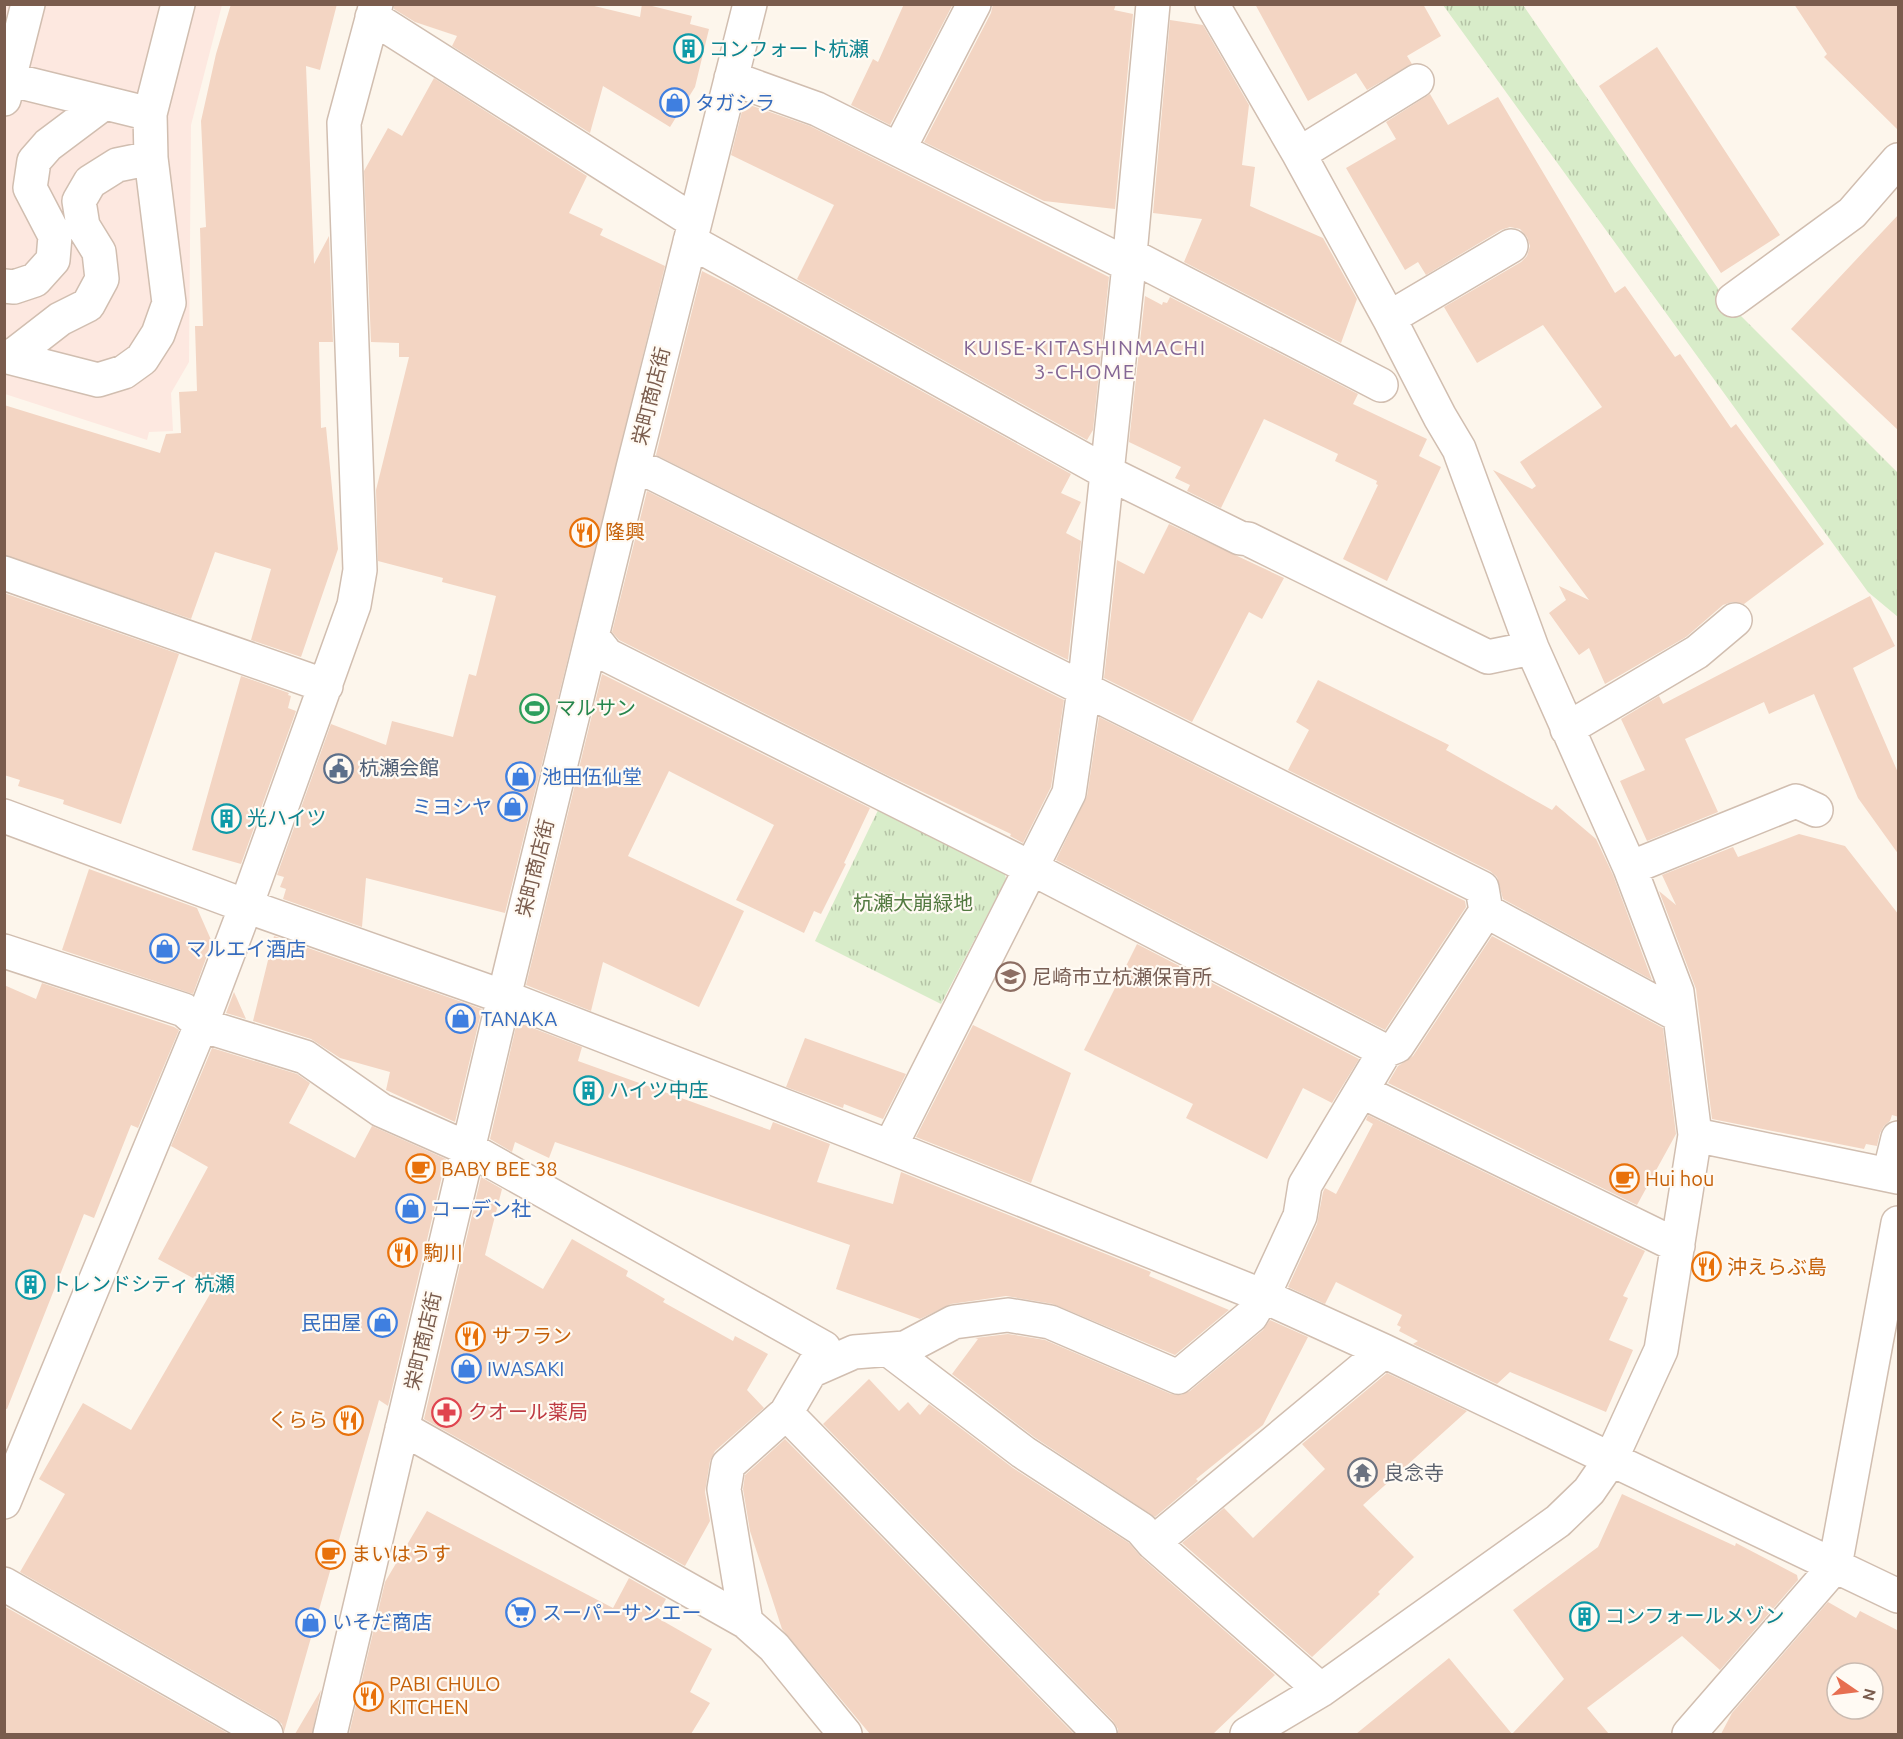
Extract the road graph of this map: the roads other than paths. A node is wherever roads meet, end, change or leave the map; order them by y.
1 (178, 4) edge
2 (750, 4) edge
3 (974, 4) edge
4 (1153, 4) edge
5 (1212, 4) edge
6 (20, 6) edge
7 (374, 11) edge
8 (732, 78) junction
9 (1417, 81) dead end
10 (6, 86) edge
11 (104, 103) junction
12 (150, 114) junction
13 (899, 149) junction
14 (1299, 154) junction
15 (151, 158) junction
16 (1899, 160) edge
17 (692, 232) junction
18 (1511, 246) dead end
19 (1129, 260) junction
20 (4, 286) edge
21 (1733, 300) dead end
22 (1389, 318) junction
23 (8, 356) edge
24 (1381, 385) dead end
25 (633, 468) junction
26 (1106, 472) junction
27 (4, 573) edge
28 (1735, 620) dead end
29 (592, 636) junction
30 (1532, 648) junction
31 (326, 686) junction
32 (1084, 690) junction
33 (1568, 729) junction
34 (1816, 810) dead end
35 (4, 816) edge
36 (1031, 867) junction
37 (1630, 868) junction
38 (246, 906) junction
39 (1486, 911) junction
40 (4, 951) edge
41 (504, 997) junction
42 (1680, 1016) junction
43 (201, 1025) junction
44 (1385, 1050) junction
45 (1361, 1091) junction
46 (1695, 1135) junction
47 (1899, 1138) edge
48 (890, 1147) junction
49 (469, 1149) junction
50 (1894, 1176) edge
51 (1899, 1223) edge
52 (1678, 1246) junction
53 (1263, 1296) junction
54 (888, 1350) junction
55 (1384, 1352) junction
56 (813, 1370) junction
57 (786, 1413) junction
58 (402, 1428) junction
59 (1611, 1460) junction
60 (4, 1502) edge
61 (1153, 1544) junction
62 (1835, 1566) junction
63 (4, 1584) edge
64 (1899, 1596) edge
65 (746, 1622) junction
66 (1321, 1690) junction
67 (266, 1734) edge
68 (330, 1734) edge
69 (845, 1734) edge
70 (1100, 1734) edge
71 (1247, 1734) edge
72 (1689, 1734) edge

1 - 12 street
2 - 8 street, 栄町商店街
3 - 13 street
4 - 19 street
5 - 14 street
6 - 10 street
7 - 17 street
7 - 31 street
8 - 13 street
8 - 17 street, 栄町商店街
9 - 14 street
10 - 11 street
11 - 12 street
11 - 20 street
12 - 15 street
13 - 19 street
14 - 22 street
15 - 23 street
15 - 23 street
16 - 21 street
17 - 25 street, 栄町商店街
17 - 26 street
18 - 22 street
19 - 24 street
19 - 26 street
22 - 30 street
25 - 29 street, 栄町商店街
25 - 32 street
26 - 30 street
26 - 32 street
27 - 31 street
28 - 33 street
29 - 36 street
29 - 41 street, 栄町商店街
30 - 33 street
31 - 38 street
32 - 36 street
32 - 39 street
33 - 37 street
34 - 37 street
35 - 38 street
36 - 44 street
36 - 48 street
37 - 42 street
38 - 41 street
38 - 43 street
39 - 42 street
39 - 44 street
40 - 43 street
41 - 48 street
41 - 49 street, 栄町商店街
42 - 46 street
43 - 49 street
43 - 60 street
44 - 45 street
45 - 52 street
45 - 53 street
46 - 50 street
46 - 52 street
47 - 50 street
48 - 53 street
49 - 56 street
49 - 58 street, 栄町商店街
51 - 62 street
52 - 59 street
53 - 54 street
53 - 55 street
54 - 56 street
54 - 61 street
55 - 59 street
55 - 61 street
56 - 57 street
57 - 65 street
57 - 70 street
58 - 65 street
58 - 68 street, 栄町商店街
59 - 62 street
59 - 66 street
61 - 66 street
62 - 64 street
62 - 72 street
63 - 67 street
65 - 69 street
66 - 71 street

